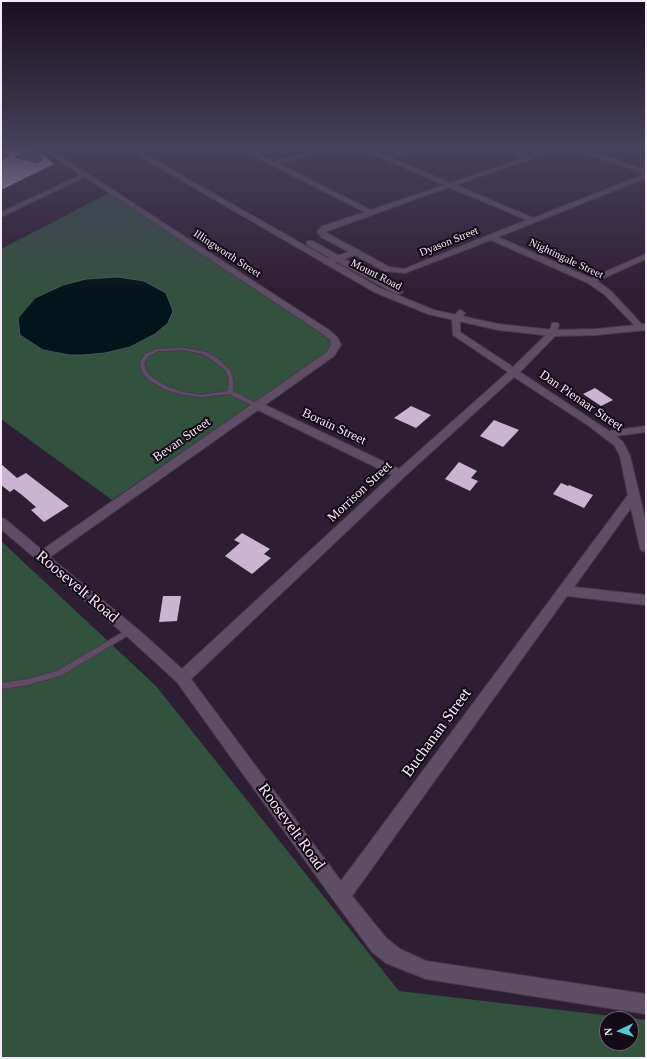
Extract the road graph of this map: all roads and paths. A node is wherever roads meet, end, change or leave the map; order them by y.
1 (42, 195) edge
2 (116, 195) edge
3 (211, 195) edge
4 (224, 195) edge
5 (337, 195) edge
6 (420, 195) edge
7 (474, 195) edge
8 (596, 195) edge
9 (371, 212) junction
10 (1, 215) edge
11 (532, 220) junction
12 (492, 237) junction
13 (356, 252) junction
14 (646, 256) edge
15 (337, 258) junction
16 (326, 262) junction
17 (591, 281) junction
18 (458, 316) junction
19 (636, 320) junction
20 (645, 325) edge
21 (554, 329) junction
22 (336, 345) joint
23 (514, 372) junction
24 (230, 392) junction
25 (256, 405) junction
26 (646, 429) edge
27 (609, 434) junction
28 (400, 474) junction
29 (634, 495) junction
30 (1, 522) edge
31 (646, 548) edge
32 (41, 557) junction
33 (563, 591) junction
34 (646, 600) edge
35 (130, 631) junction
36 (182, 678) junction
37 (1, 686) edge
38 (341, 896) junction
39 (646, 1004) edge

1 - 10 street
2 - 22 street, Illingworth Street
3 - 16 street, Mount Road
4 - 15 street, Mount Road
5 - 9 street
6 - 9 street
7 - 11 street
8 - 11 street, Dyason Street
9 - 13 street
11 - 12 street, Dyason Street
12 - 13 street, Dyason Street
12 - 17 street, Nightingale Street
13 - 15 street
14 - 17 street
15 - 16 street
15 - 18 street, Mount Road
16 - 18 street, Mount Road
17 - 19 street, Nightingale Street
18 - 21 street, Mount Road
18 - 23 street, Dan Pienaar Street
19 - 20 street, Nightingale Street
19 - 21 street, Mount Road
20 - 21 street, Mount Road
21 - 23 street, Morrison Street
22 - 25 street, Bevan Street
23 - 27 street, Dan Pienaar Street
23 - 28 street, Morrison Street
24 - 24 lane
24 - 25 lane
25 - 28 street, Borain Street
25 - 32 street, Bevan Street
26 - 27 street
27 - 29 street, Dan Pienaar Street
28 - 36 street, Morrison Street
29 - 31 street, Dan Pienaar Street
29 - 33 street, Buchanan Street
30 - 32 street, Roosevelt Road
32 - 35 street, Roosevelt Road
33 - 34 street
33 - 38 street, Buchanan Street
35 - 36 street, Roosevelt Road
35 - 37 lane
36 - 38 street, Roosevelt Road
38 - 39 street, Roosevelt Road

